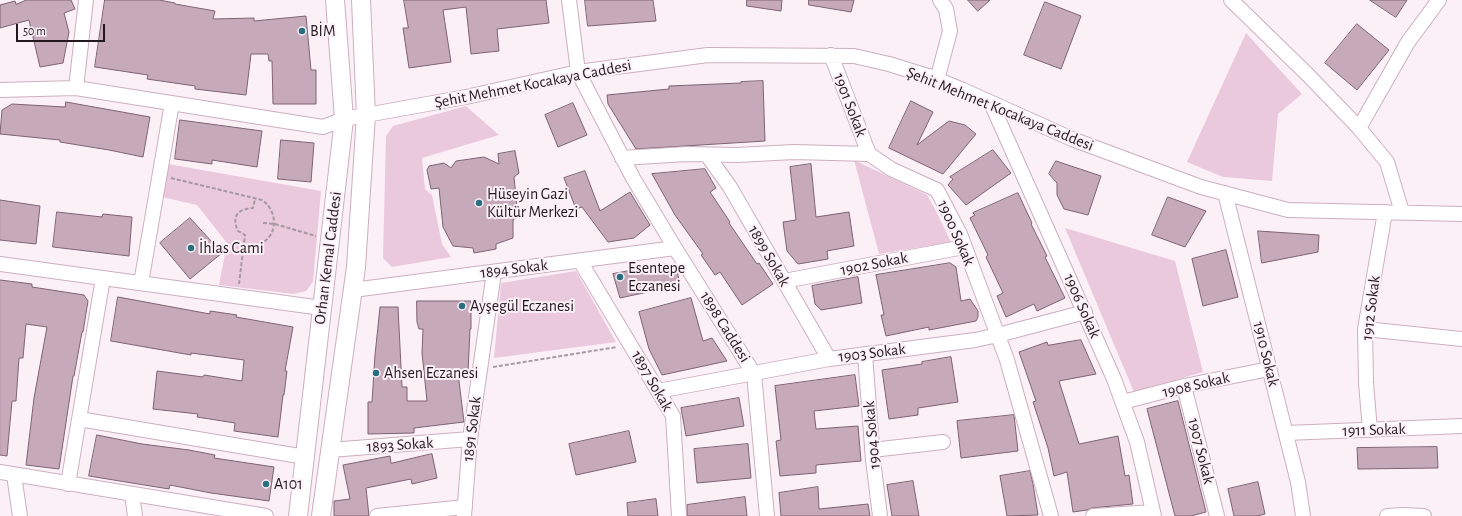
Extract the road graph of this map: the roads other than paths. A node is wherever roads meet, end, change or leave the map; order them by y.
1 (86, 0) edge
2 (335, 0) edge
3 (361, 0) edge
4 (569, 0) edge
5 (940, 0) edge
6 (1439, 0) edge
7 (1239, 3) edge
8 (831, 56) junction
9 (578, 72) junction
10 (937, 80) junction
11 (76, 88) junction
12 (0, 90) edge
13 (172, 103) junction
14 (991, 103) junction
15 (366, 116) junction
16 (344, 119) junction
17 (1359, 128) junction
18 (869, 154) junction
19 (707, 155) junction
20 (622, 158) junction
21 (1225, 193) junction
22 (1385, 212) junction
23 (1402, 212) junction
24 (1462, 214) edge
25 (964, 247) junction
26 (675, 248) junction
27 (580, 261) junction
28 (0, 264) edge
29 (494, 272) junction
30 (103, 278) junction
31 (784, 281) junction
32 (141, 283) junction
33 (353, 290) junction
34 (322, 308) junction
35 (1084, 312) junction
36 (1365, 328) junction
37 (998, 335) junction
38 (1462, 339) edge
39 (865, 354) junction
40 (828, 359) junction
41 (1269, 369) junction
42 (754, 374) junction
43 (1184, 386) junction
44 (658, 392) junction
45 (1123, 402) junction
46 (79, 419) junction
47 (1462, 426) edge
48 (1370, 430) junction
49 (1286, 433) junction
50 (470, 439) junction
51 (943, 442) dead end
52 (330, 450) junction
53 (872, 450) junction
54 (305, 457) junction
55 (0, 472) edge
56 (14, 475) junction
57 (68, 484) junction
58 (132, 495) junction
59 (464, 511) edge
60 (1153, 514) edge
61 (20, 516) edge
62 (135, 516) edge
63 (266, 516) edge
64 (298, 516) edge
65 (321, 516) edge
66 (377, 516) edge
67 (679, 516) edge
68 (767, 516) edge
69 (880, 516) edge
70 (1051, 516) edge
71 (1093, 516) edge
72 (1217, 516) edge
73 (1303, 516) edge
74 (1387, 516) edge
75 (1424, 516) edge

1 - 11 street
2 - 16 main road, Orhan Kemal Caddesi
3 - 15 main road, Orhan Kemal Caddesi
4 - 9 street, 1898 Caddesi
5 - 10 street
6 - 17 street
7 - 17 street
8 - 9 street, Şehit Mehmet Kocakaya Caddesi
8 - 10 street, Şehit Mehmet Kocakaya Caddesi
8 - 18 street, 1901 Sokak
9 - 15 street, Şehit Mehmet Kocakaya Caddesi
9 - 20 street, 1898 Caddesi
10 - 14 street, Şehit Mehmet Kocakaya Caddesi
11 - 12 street, Şehit Mehmet Kocakaya Caddesi
11 - 13 street, Şehit Mehmet Kocakaya Caddesi
13 - 16 street, Şehit Mehmet Kocakaya Caddesi
13 - 32 street
14 - 21 street, Şehit Mehmet Kocakaya Caddesi
14 - 35 street, 1906 Sokak
15 - 16 street, Şehit Mehmet Kocakaya Caddesi
15 - 33 main road, Orhan Kemal Caddesi
16 - 34 main road, Orhan Kemal Caddesi
17 - 23 street
18 - 19 street
18 - 25 street, 1900 Sokak
19 - 20 street
19 - 31 street, 1899 Sokak
20 - 26 street, 1898 Caddesi
21 - 22 street, Şehit Mehmet Kocakaya Caddesi
21 - 41 street, 1910 Sokak
22 - 23 street, Şehit Mehmet Kocakaya Caddesi
22 - 36 street, 1912 Sokak
23 - 24 street, Şehit Mehmet Kocakaya Caddesi
25 - 31 street, 1902 Sokak
25 - 37 street, 1900 Sokak
26 - 27 street, 1894 Sokak
26 - 42 street, 1898 Caddesi
27 - 29 street, 1894 Sokak
27 - 44 street, 1897 Sokak
28 - 30 street
29 - 33 street, 1894 Sokak
29 - 50 street, 1891 Sokak
30 - 32 street
30 - 46 street
31 - 40 street, 1899 Sokak
32 - 34 street
33 - 52 main road, Orhan Kemal Caddesi
34 - 54 main road, Orhan Kemal Caddesi
35 - 37 street, 1903 Sokak
35 - 45 street, 1906 Sokak
36 - 38 street
36 - 48 street, 1912 Sokak
37 - 39 street, 1903 Sokak
37 - 70 street, 1900 Sokak
39 - 40 street, 1903 Sokak
39 - 53 street, 1904 Sokak
40 - 42 street, 1903 Sokak
41 - 43 street, 1908 Sokak
41 - 49 street, 1910 Sokak
42 - 44 street, 1903 Sokak
42 - 68 street, 1898 Caddesi
43 - 45 street, 1908 Sokak
43 - 72 street, 1907 Sokak
44 - 67 street, 1897 Sokak
45 - 60 street, 1906 Sokak
46 - 54 street
46 - 57 street
47 - 48 street, 1911 Sokak
48 - 49 street, 1911 Sokak
49 - 73 street, 1910 Sokak
50 - 52 street, 1893 Sokak
50 - 59 street, 1891 Sokak
51 - 53 street
52 - 65 main road, Orhan Kemal Caddesi
53 - 69 street, 1904 Sokak
54 - 64 main road, Orhan Kemal Caddesi
55 - 56 street
56 - 57 street
56 - 61 street
57 - 58 street
58 - 62 street
58 - 63 street
59 - 66 street
60 - 71 street
74 - 75 street

